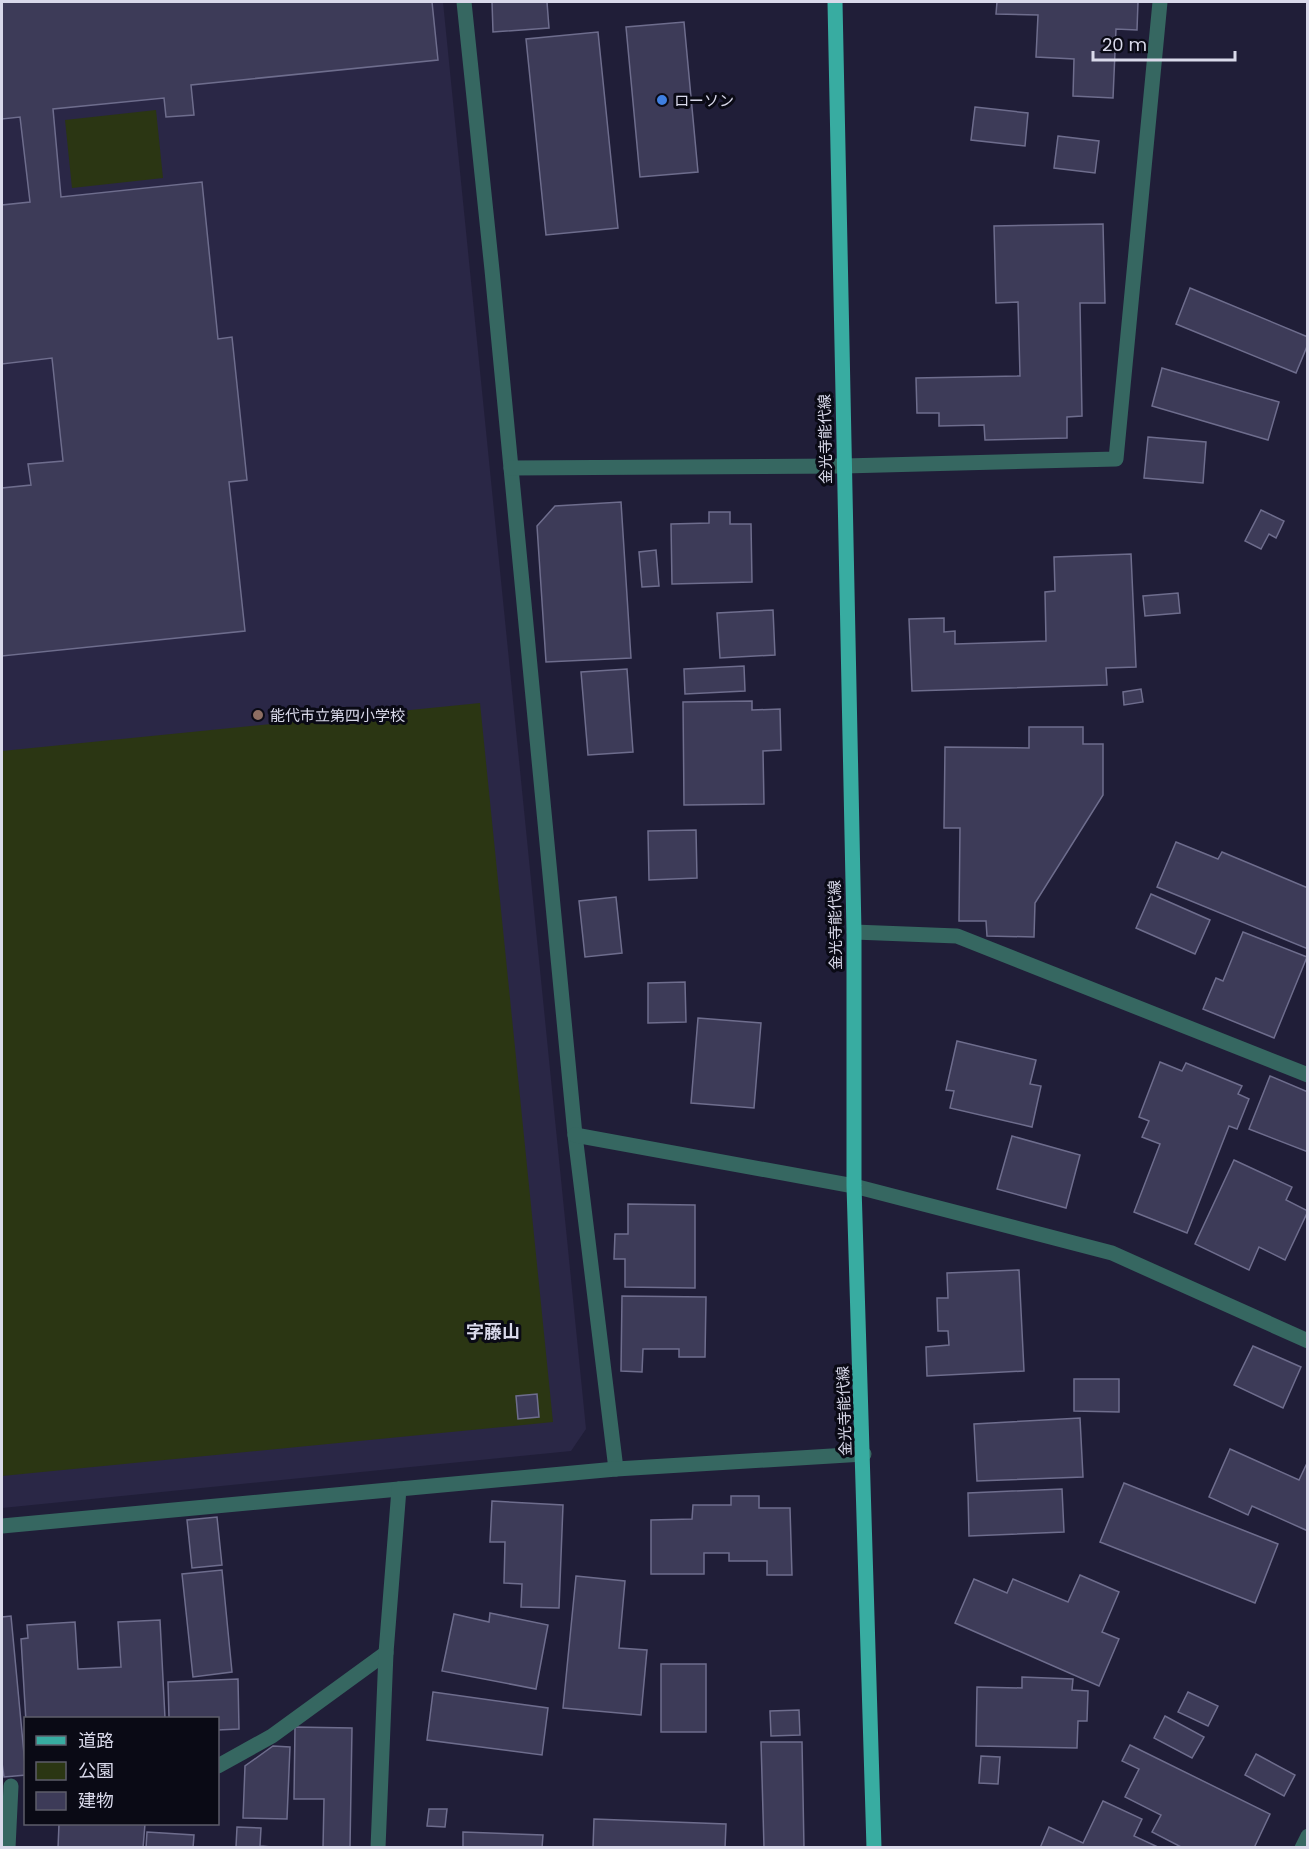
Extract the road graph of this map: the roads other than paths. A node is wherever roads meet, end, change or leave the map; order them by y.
1 (464, 2) edge
2 (835, 2) edge
3 (1160, 2) edge
4 (844, 466) junction
5 (511, 468) junction
6 (854, 932) junction
7 (1308, 1075) edge
8 (575, 1135) junction
9 (854, 1186) junction
10 (1308, 1341) edge
11 (864, 1454) junction
12 (616, 1469) junction
13 (399, 1489) junction
14 (2, 1526) edge
15 (386, 1653) junction
16 (219, 1765) edge
17 (13, 1786) edge
18 (1308, 1836) edge
19 (8, 1848) edge
20 (378, 1848) edge
21 (874, 1848) edge
22 (1302, 1848) edge

1 - 5 street
2 - 4 main road, 金光寺能代線
3 - 4 street
4 - 5 street
4 - 6 main road, 金光寺能代線
5 - 8 street
6 - 7 street
6 - 9 main road, 金光寺能代線
8 - 9 street
8 - 12 street
9 - 10 street
9 - 11 main road, 金光寺能代線
11 - 12 street
11 - 21 main road, 金光寺能代線
12 - 13 street
13 - 14 street
13 - 15 street
15 - 16 street
15 - 20 street
17 - 19 street
18 - 22 street

